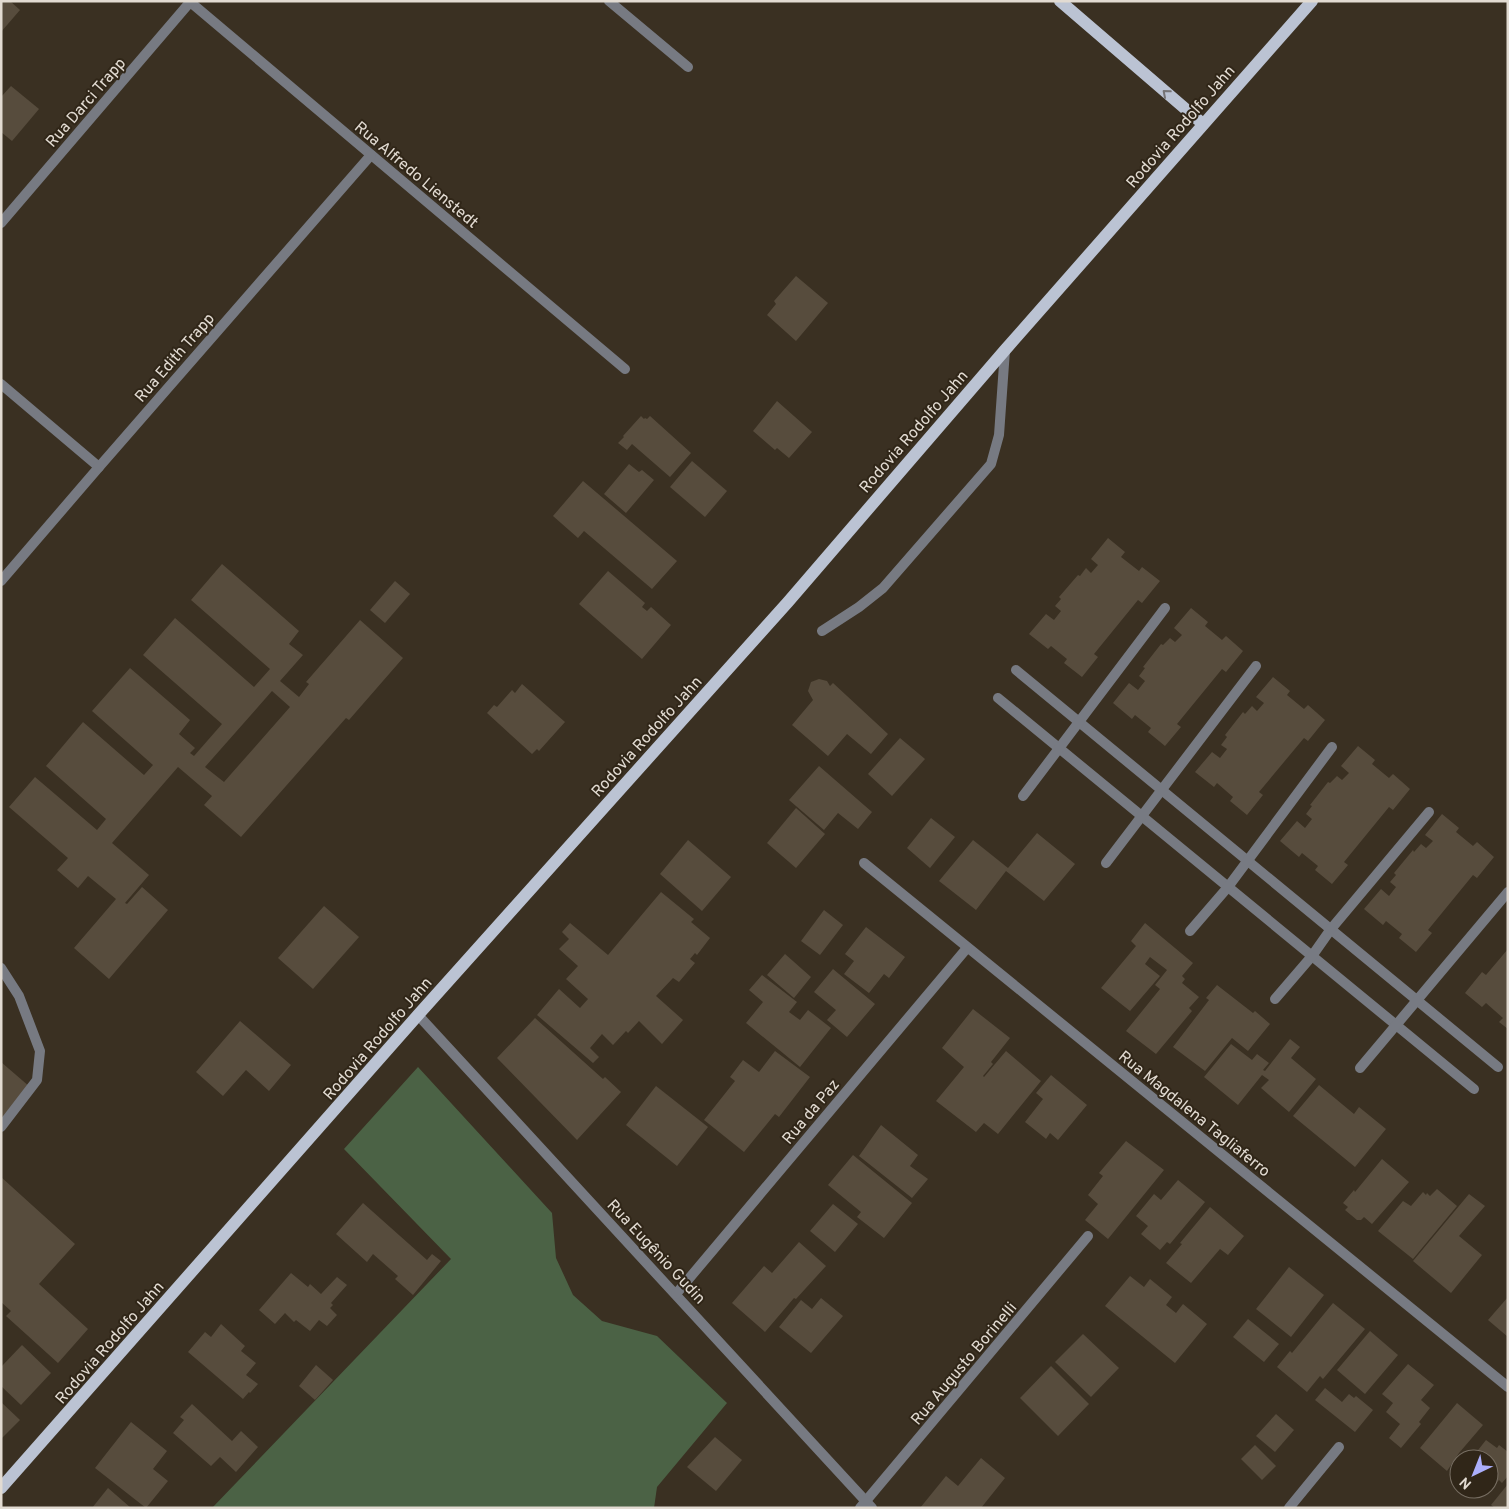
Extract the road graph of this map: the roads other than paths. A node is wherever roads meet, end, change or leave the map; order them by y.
1 (609, 1) edge
2 (1060, 1) edge
3 (1312, 1) edge
4 (190, 2) edge
5 (688, 67) dead end
6 (1204, 124) junction
7 (371, 154) junction
8 (1, 223) edge
9 (1005, 350) junction
10 (625, 369) dead end
11 (1, 384) edge
12 (98, 467) junction
13 (1, 581) edge
14 (1165, 608) dead end
15 (822, 630) dead end
16 (1256, 666) dead end
17 (1016, 670) dead end
18 (998, 698) dead end
19 (1078, 722) junction
20 (1058, 747) junction
21 (1332, 747) dead end
22 (1162, 790) junction
23 (1023, 796) dead end
24 (1429, 812) dead end
25 (1142, 816) junction
26 (1248, 861) junction
27 (864, 863) dead end
28 (1106, 863) dead end
29 (1228, 887) junction
30 (1508, 892) edge
31 (1331, 930) junction
32 (1190, 931) dead end
33 (967, 948) junction
34 (1312, 956) junction
35 (1, 968) edge
36 (1274, 999) dead end
37 (1418, 1000) junction
38 (418, 1015) junction
39 (1396, 1025) junction
40 (1498, 1067) dead end
41 (1360, 1068) dead end
42 (1474, 1089) dead end
43 (1, 1127) edge
44 (1088, 1236) dead end
45 (676, 1294) junction
46 (1508, 1386) edge
47 (1339, 1447) dead end
48 (1, 1488) edge
49 (866, 1506) edge
50 (1289, 1508) edge

1 - 5 street
6 -> 2 main road
3 - 6 main road, Rodovia Rodolfo Jahn
4 - 7 street, Rua Alfredo Lienstedt
4 - 8 street, Rua Darci Trapp
6 - 9 main road, Rodovia Rodolfo Jahn
7 - 10 street, Rua Alfredo Lienstedt
7 - 12 street, Rua Edith Trapp
9 - 15 street
9 - 38 main road, Rodovia Rodolfo Jahn
11 - 12 street
12 - 13 street, Rua Edith Trapp
14 - 19 street
16 - 22 street
17 - 19 street
18 - 20 street
19 - 20 street
19 - 22 street
20 - 23 street
20 - 25 street
21 - 26 street
22 - 25 street
22 - 26 street
24 - 31 street
25 - 28 street
25 - 29 street
26 - 29 street
26 - 31 street
27 - 33 street, Rua Magdalena Tagliaferro
29 - 32 street
29 - 34 street
30 - 37 street
31 - 34 street
31 - 37 street
33 - 45 street, Rua da Paz
33 - 46 street, Rua Magdalena Tagliaferro
34 - 36 street
34 - 39 street
35 - 43 street
37 - 39 street
37 - 40 street
38 - 45 street, Rua Eugênio Gudin
38 - 48 main road, Rodovia Rodolfo Jahn
39 - 41 street
39 - 42 street
44 - 49 street, Rua Augusto Borinelli
45 - 49 street, Rua Eugênio Gudin
47 - 50 street

